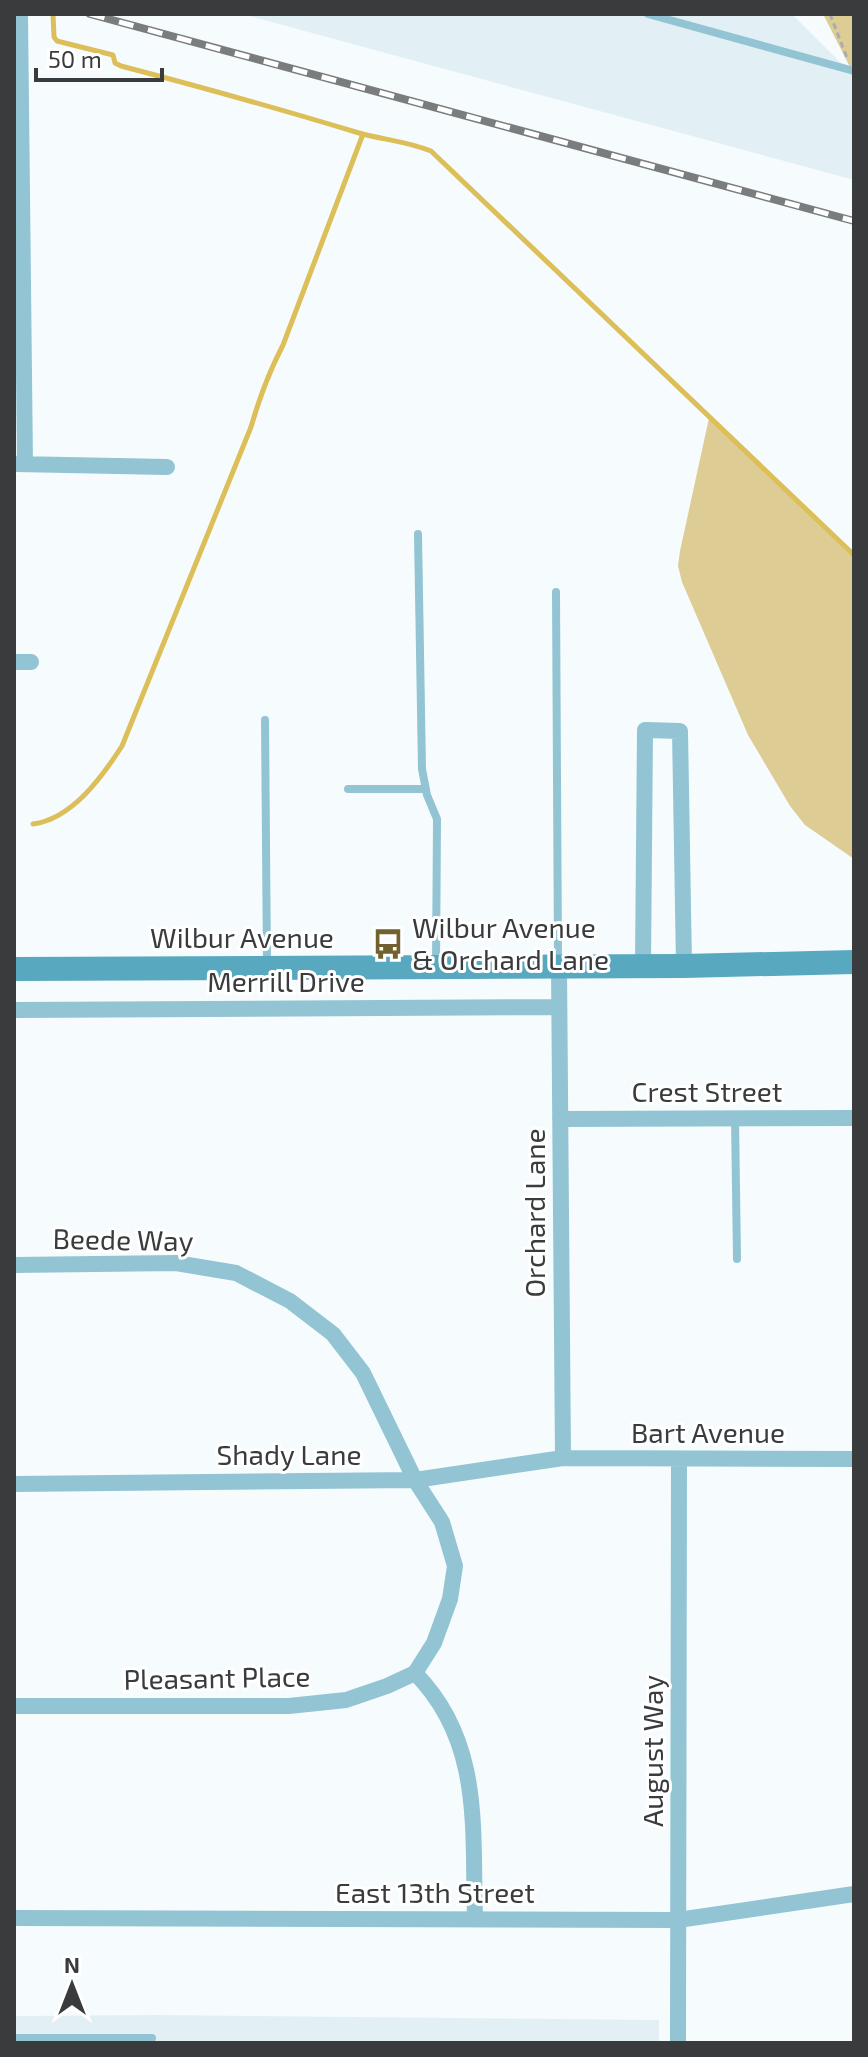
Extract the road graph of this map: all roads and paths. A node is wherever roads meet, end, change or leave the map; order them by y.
1 (20, 14) edge
2 (648, 14) edge
3 (830, 14) edge
4 (852, 70) edge
5 (20, 464) edge
6 (167, 467) dead end
7 (418, 534) dead end
8 (556, 592) dead end
9 (14, 662) edge
10 (31, 662) dead end
11 (265, 720) dead end
12 (348, 789) dead end
13 (425, 789) junction
14 (854, 962) edge
15 (643, 966) junction
16 (684, 966) junction
17 (436, 967) junction
18 (559, 967) junction
19 (267, 968) junction
20 (14, 969) edge
21 (559, 1007) junction
22 (14, 1010) edge
23 (735, 1118) junction
24 (854, 1118) edge
25 (560, 1119) junction
26 (737, 1259) dead end
27 (14, 1265) edge
28 (563, 1458) junction
29 (679, 1459) junction
30 (854, 1459) edge
31 (415, 1480) junction
32 (14, 1484) edge
33 (415, 1673) junction
34 (14, 1706) edge
35 (854, 1894) edge
36 (14, 1918) edge
37 (475, 1918) junction
38 (678, 1920) junction
39 (14, 2038) edge
40 (152, 2038) dead end
41 (678, 2043) edge

1 - 5 street
2 - 4 lane
3 - 4 path
5 - 6 street
7 - 13 lane
8 - 18 lane
9 - 10 street
11 - 19 lane
12 - 13 lane
13 - 17 lane
14 - 16 main road, Wilbur Avenue
15 - 16 main road, Wilbur Avenue
15 - 16 street
15 - 18 main road, Wilbur Avenue
17 - 18 main road, Wilbur Avenue
17 - 19 main road, Wilbur Avenue
18 - 21 street, Orchard Lane
19 - 20 main road, Wilbur Avenue
21 - 22 street, Merrill Drive
21 - 25 street, Orchard Lane
23 - 24 street, Crest Street
23 - 25 street, Crest Street
23 - 26 lane
25 - 28 street, Orchard Lane
27 - 31 street, Beede Way
28 - 29 street, Bart Avenue
28 - 31 street, Shady Lane
29 - 30 street, Bart Avenue
29 - 38 street, August Way
31 - 32 street, Shady Lane
31 - 33 street, Beede Way
33 - 34 street, Pleasant Place
33 - 37 street
35 - 38 street, East 13th Street
36 - 37 street, East 13th Street
37 - 38 street, East 13th Street
38 - 41 street, August Way
39 - 40 lane

